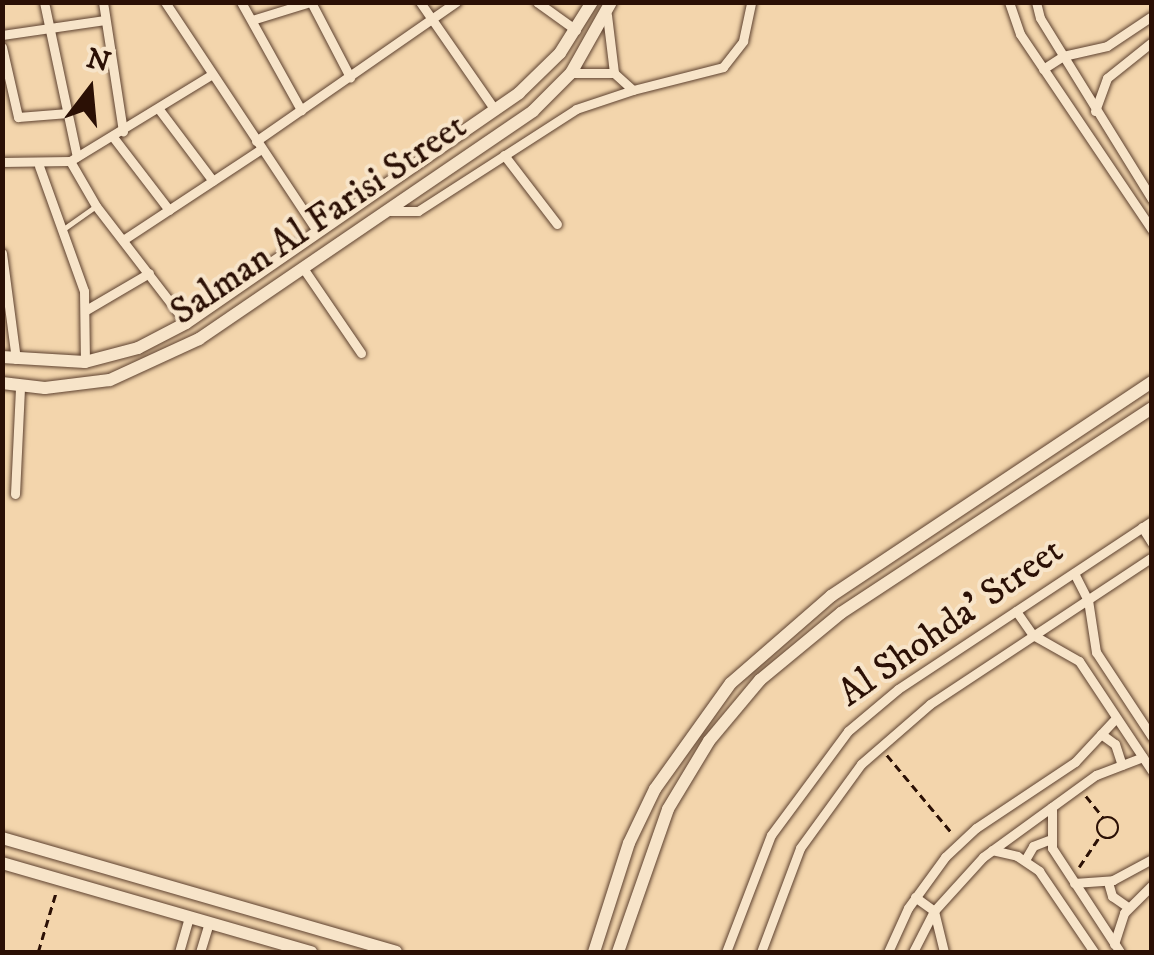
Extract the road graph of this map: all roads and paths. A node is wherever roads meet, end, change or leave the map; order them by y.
1 (44, 2) edge
2 (102, 2) edge
3 (241, 2) edge
4 (310, 2) edge
5 (420, 2) edge
6 (456, 2) edge
7 (537, 2) edge
8 (592, 2) edge
9 (750, 2) edge
10 (1009, 2) edge
11 (1036, 2) edge
12 (170, 4) edge
13 (609, 6) edge
14 (1152, 16) edge
15 (105, 20) junction
16 (252, 20) junction
17 (432, 20) junction
18 (50, 28) junction
19 (576, 30) junction
20 (2, 35) edge
21 (1152, 42) edge
22 (2, 47) edge
23 (1099, 49) junction
24 (1063, 56) junction
25 (1043, 68) junction
26 (1113, 71) junction
27 (614, 73) junction
28 (570, 74) junction
29 (210, 75) junction
30 (350, 77) junction
31 (632, 90) junction
32 (158, 108) junction
33 (301, 110) junction
34 (494, 110) junction
35 (1095, 112) junction
36 (68, 114) junction
37 (123, 130) junction
38 (113, 137) junction
39 (259, 145) junction
40 (504, 155) junction
41 (74, 159) junction
42 (2, 162) edge
43 (39, 166) junction
44 (1136, 176) junction
45 (1152, 180) edge
46 (213, 181) junction
47 (1152, 198) edge
48 (96, 206) junction
49 (169, 210) junction
50 (386, 211) junction
51 (557, 224) dead end
52 (1152, 230) edge
53 (59, 232) junction
54 (318, 232) junction
55 (124, 240) junction
56 (2, 253) edge
57 (303, 268) junction
58 (149, 273) junction
59 (7, 305) edge
60 (86, 310) junction
61 (186, 323) junction
62 (361, 353) dead end
63 (9, 359) edge
64 (85, 362) junction
65 (1152, 382) edge
66 (2, 383) edge
67 (20, 386) junction
68 (1152, 408) edge
69 (1085, 426) junction
70 (1096, 444) junction
71 (15, 494) dead end
72 (1152, 521) edge
73 (1142, 527) junction
74 (1152, 542) edge
75 (1152, 557) edge
76 (1074, 572) junction
77 (1088, 600) junction
78 (1016, 610) junction
79 (1033, 635) junction
80 (1116, 718) junction
81 (1101, 734) junction
82 (1152, 737) edge
83 (879, 746) junction
84 (1143, 758) junction
85 (1122, 765) junction
86 (1152, 771) edge
87 (1079, 787) junction
88 (1052, 806) junction
89 (1104, 818) junction
90 (1100, 835) junction
91 (2, 838) edge
92 (1049, 840) junction
93 (960, 842) junction
94 (992, 850) junction
95 (1152, 859) edge
96 (1025, 860) junction
97 (2, 863) edge
98 (61, 878) junction
99 (1073, 881) junction
100 (1108, 882) junction
101 (1152, 885) edge
102 (915, 897) junction
103 (1128, 907) junction
104 (934, 911) junction
105 (189, 916) junction
106 (209, 922) junction
107 (1117, 948) edge
108 (38, 952) edge
109 (179, 952) edge
110 (200, 952) edge
111 (311, 952) edge
112 (396, 952) edge
113 (597, 952) edge
114 (618, 952) edge
115 (726, 952) edge
116 (761, 952) edge
117 (888, 952) edge
118 (913, 952) edge
119 (941, 952) edge
120 (1094, 952) edge

1 - 18 street
2 - 15 street
3 - 16 street
4 - 16 street
4 - 30 street
5 - 17 street
6 - 17 street
7 - 19 street
8 - 19 street, Salman Al Farisi Street
9 - 31 street
10 - 25 street
11 - 24 street
12 - 29 street
13 - 27 street
13 - 28 street, Salman Al Farisi Street
14 - 23 street
15 - 18 street
15 - 37 street
16 - 33 street
17 - 30 street
17 - 34 street
18 - 20 street
18 - 36 street
19 - 34 street, Salman Al Farisi Street
21 - 26 street
22 - 36 street
23 - 24 street
23 - 26 street
24 - 25 street
24 - 35 street
25 - 52 street
26 - 35 street
27 - 28 street
27 - 31 street
28 - 50 street, Salman Al Farisi Street
29 - 32 street
29 - 39 street
30 - 33 street
31 - 40 street
32 - 37 street
32 - 46 street
33 - 39 street
34 - 54 street, Salman Al Farisi Street
35 - 44 street
36 - 41 street
37 - 38 street
38 - 41 street
38 - 49 street
39 - 46 street
39 - 54 street
40 - 50 street
40 - 51 street
41 - 43 street
41 - 48 street
42 - 43 street
43 - 53 street
44 - 45 street
44 - 47 street
46 - 49 street
48 - 53 lane
48 - 55 street
49 - 55 street
50 - 57 street, Salman Al Farisi Street
53 - 60 street
54 - 61 street, Salman Al Farisi Street
55 - 58 street
56 - 59 street
57 - 62 street
57 - 67 street, Salman Al Farisi Street
58 - 60 street
58 - 61 street
59 - 63 street
60 - 64 street
61 - 64 street, Salman Al Farisi Street
63 - 64 street, Salman Al Farisi Street
65 - 69 street
66 - 67 street, Salman Al Farisi Street
67 - 71 street
68 - 70 street
69 - 70 street
69 - 113 street
70 - 114 street
72 - 73 street, Al Shohda' Street
73 - 74 street
73 - 76 street, Al Shohda' Street
75 - 77 street, Al Shohda' Street
76 - 77 street
76 - 78 street, Al Shohda' Street
77 - 79 street, Al Shohda' Street
77 - 82 street
78 - 79 street
78 - 115 street, Al Shohda' Street
79 - 80 street
79 - 83 street, Al Shohda' Street
80 - 81 street
80 - 84 street
81 - 85 street
81 - 93 street
83 - 93 path
83 - 116 street, Al Shohda' Street
84 - 85 street
84 - 86 street
85 - 87 street
87 - 88 street
87 - 89 path
88 - 92 street
88 - 94 street
89 - 90 path
89 - 90 path
90 - 99 path
91 - 112 street
92 - 96 street
92 - 99 street
93 - 102 street
94 - 96 street
94 - 104 street
95 - 100 street
96 - 120 street
97 - 98 street
98 - 105 street
98 - 108 path
99 - 100 street
99 - 107 street
100 - 103 street
101 - 103 street
102 - 104 street
102 - 117 street
103 - 107 street
104 - 118 street
104 - 119 street
105 - 106 street
105 - 109 street
106 - 110 street
106 - 111 street

